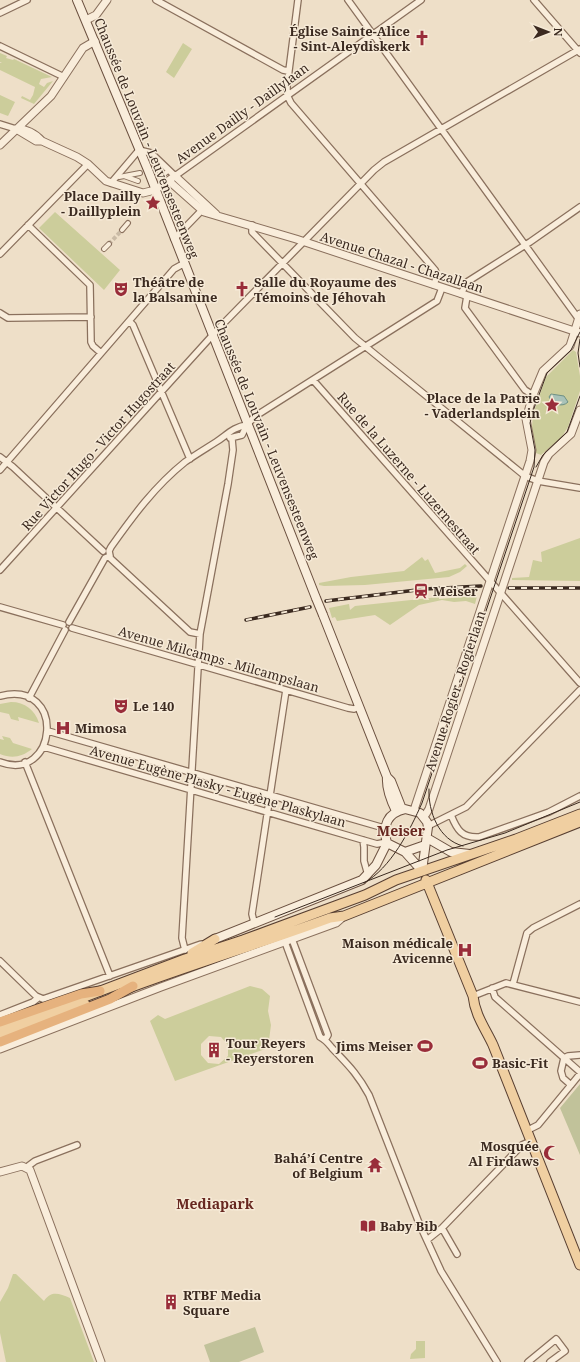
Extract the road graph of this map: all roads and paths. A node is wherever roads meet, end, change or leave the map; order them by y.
1 (27, 0) edge
2 (77, 0) edge
3 (107, 0) edge
4 (156, 0) edge
5 (298, 0) edge
6 (348, 0) edge
7 (421, 0) edge
8 (534, 0) edge
9 (0, 13) edge
10 (86, 20) junction
11 (373, 34) junction
12 (95, 41) junction
13 (0, 46) edge
14 (579, 51) edge
15 (288, 71) junction
16 (64, 77) junction
17 (287, 95) junction
18 (0, 124) edge
19 (16, 129) junction
20 (441, 129) junction
21 (0, 145) edge
22 (139, 150) junction
23 (88, 164) junction
24 (154, 168) dead end
25 (168, 171) dead end
26 (140, 173) dead end
27 (124, 176) junction
28 (119, 177) dead end
29 (172, 179) junction
30 (138, 181) dead end
31 (111, 183) junction
32 (361, 184) junction
33 (155, 190) junction
34 (580, 207) edge
35 (204, 208) junction
36 (128, 223) dead end
37 (28, 225) junction
38 (252, 225) junction
39 (122, 230) tunnel mouth
40 (174, 239) junction
41 (304, 242) junction
42 (110, 244) tunnel mouth
43 (524, 245) junction
44 (104, 249) dead end
45 (0, 254) edge
46 (183, 264) junction
47 (283, 264) junction
48 (434, 285) junction
49 (442, 288) junction
50 (464, 295) junction
51 (0, 313) edge
52 (91, 317) junction
53 (580, 318) edge
54 (129, 321) junction
55 (578, 332) edge
56 (212, 336) junction
57 (365, 347) junction
58 (101, 353) junction
59 (313, 380) junction
60 (161, 392) junction
61 (533, 395) junction
62 (580, 410) edge
63 (247, 425) junction
64 (224, 437) junction
65 (232, 439) junction
66 (0, 457) edge
67 (190, 459) junction
68 (7, 463) junction
69 (0, 470) edge
70 (525, 476) junction
71 (538, 481) junction
72 (580, 488) edge
73 (56, 507) junction
74 (108, 555) junction
75 (0, 570) edge
76 (490, 581) junction
77 (500, 593) junction
78 (0, 607) edge
79 (71, 625) junction
80 (64, 628) junction
81 (200, 634) junction
82 (198, 664) junction
83 (580, 683) edge
84 (286, 690) junction
85 (580, 690) edge
86 (0, 696) edge
87 (29, 698) junction
88 (359, 707) junction
89 (48, 731) junction
90 (44, 747) junction
91 (0, 762) edge
92 (25, 762) junction
93 (191, 772) junction
94 (190, 789) junction
95 (270, 795) junction
96 (580, 796) edge
97 (399, 810) junction
98 (414, 810) junction
99 (267, 812) junction
100 (580, 814) edge
101 (451, 815) junction
102 (424, 817) junction
103 (580, 822) edge
104 (428, 826) junction
105 (384, 828) junction
106 (363, 840) junction
107 (426, 841) junction
108 (371, 842) junction
109 (387, 842) junction
110 (364, 846) junction
111 (405, 852) junction
112 (471, 854) junction
113 (422, 871) junction
114 (367, 872) junction
115 (428, 884) junction
116 (580, 904) edge
117 (344, 916) junction
118 (254, 922) junction
119 (214, 939) joint
120 (289, 940) junction
121 (185, 954) junction
122 (0, 961) edge
123 (110, 976) junction
124 (513, 984) junction
125 (133, 986) junction
126 (492, 988) junction
127 (100, 991) junction
128 (473, 996) junction
129 (38, 999) junction
130 (580, 1002) edge
131 (0, 1015) edge
132 (0, 1022) edge
133 (0, 1029) edge
134 (0, 1036) edge
135 (0, 1042) edge
136 (0, 1049) edge
137 (580, 1055) edge
138 (564, 1058) junction
139 (580, 1073) edge
140 (571, 1085) junction
141 (526, 1131) junction
142 (531, 1141) junction
143 (77, 1145) dead end
144 (27, 1167) junction
145 (1, 1171) edge
146 (442, 1228) junction
147 (427, 1240) junction
148 (457, 1254) dead end
149 (580, 1265) edge
150 (101, 1362) edge
151 (497, 1362) edge
152 (528, 1362) edge
153 (550, 1362) edge

1 - 9 street
2 - 10 main road, Chaussée de Louvain - Leuvensesteenweg
3 - 10 street
4 - 15 street
5 - 15 street
6 - 11 street
7 - 11 street, Avenue Dailly - Daillylaan
8 - 14 street
10 - 12 main road, Chaussée de Louvain - Leuvensesteenweg
11 - 17 street, Avenue Dailly - Daillylaan
11 - 20 street
12 - 16 street
12 - 22 main road, Chaussée de Louvain - Leuvensesteenweg
13 - 16 street
14 - 20 street, Rue Victor Hugo - Victor Hugostraat
15 - 17 street
16 - 19 street
17 - 29 street, Avenue Dailly - Daillylaan
17 - 32 street
18 - 19 street
19 - 21 street
19 - 23 street
20 - 32 street, Rue Victor Hugo - Victor Hugostraat
20 - 43 street
22 - 29 street
22 - 31 street
22 - 33 main road, Chaussée de Louvain - Leuvensesteenweg
23 - 31 street
23 - 37 street
24 - 25 street
26 - 27 street
27 - 28 street
27 - 30 street
29 - 33 street, Avenue Dailly - Daillylaan
29 - 35 street
31 - 33 street
32 - 41 street, Rue Victor Hugo - Victor Hugostraat
32 - 48 street
33 - 40 main road, Chaussée de Louvain - Leuvensesteenweg
34 - 43 street
35 - 38 street, Avenue Chazal - Chazallaan
35 - 40 street
36 - 39 street
37 - 45 street
37 - 52 street
38 - 41 street, Avenue Chazal - Chazallaan
38 - 47 street
40 - 46 main road, Chaussée de Louvain - Leuvensesteenweg
41 - 47 street, Rue Victor Hugo - Victor Hugostraat
41 - 48 street, Avenue Chazal - Chazallaan
42 - 44 street
43 - 50 street
43 - 53 street
46 - 54 street
46 - 56 main road, Chaussée de Louvain - Leuvensesteenweg
47 - 56 street, Rue Victor Hugo - Victor Hugostraat
47 - 57 street
48 - 49 street, Avenue Chazal - Chazallaan
49 - 50 street, Avenue Chazal - Chazallaan
49 - 57 street
50 - 55 street, Avenue Chazal - Chazallaan
50 - 61 street
51 - 52 street
52 - 58 street
53 - 55 street
54 - 58 street
54 - 60 street
55 - 61 street
56 - 60 street, Rue Victor Hugo - Victor Hugostraat
56 - 63 main road, Chaussée de Louvain - Leuvensesteenweg
57 - 59 street
57 - 70 street
58 - 68 street
59 - 63 street
59 - 76 street, Rue de la Luzerne - Luzernestraat
60 - 67 street
60 - 73 street, Rue Victor Hugo - Victor Hugostraat
61 - 70 street
62 - 71 street
63 - 64 street
63 - 65 street
63 - 88 main road, Chaussée de Louvain - Leuvensesteenweg, bridge
64 - 65 street
64 - 67 street
65 - 81 street
66 - 68 street
67 - 74 street
68 - 69 street
68 - 73 street
70 - 71 street
70 - 76 street, Avenue Rogier - Rogierlaan
71 - 72 street
71 - 77 street, Avenue Rogier - Rogierlaan
73 - 74 street
73 - 75 street, Rue Victor Hugo - Victor Hugostraat
74 - 79 street
74 - 81 street
76 - 77 street, Rue de la Luzerne - Luzernestraat
76 - 98 street, Avenue Rogier - Rogierlaan
77 - 83 street, Rue de la Luzerne - Luzernestraat
77 - 102 street, Avenue Rogier - Rogierlaan
78 - 80 street
79 - 80 street
79 - 82 street, Avenue Milcamps - Milcampslaan
80 - 87 street
81 - 82 street
82 - 84 street, Avenue Milcamps - Milcampslaan
82 - 93 street
84 - 88 street, Avenue Milcamps - Milcampslaan
84 - 95 street
85 - 101 street
86 - 87 street
87 - 89 street
88 - 97 main road, Chaussée de Louvain - Leuvensesteenweg
89 - 90 street
89 - 93 street, Avenue Eugène Plasky - Eugène Plaskylaan
90 - 92 street
90 - 94 street, Avenue Eugène Plasky - Eugène Plaskylaan
91 - 92 street
92 - 123 street
93 - 94 street
93 - 95 street, Avenue Eugène Plasky - Eugène Plaskylaan
94 - 99 street, Avenue Eugène Plasky - Eugène Plaskylaan
94 - 121 street
95 - 99 street
95 - 105 street, Avenue Eugène Plasky - Eugène Plaskylaan
96 - 101 street
97 - 98 main road
97 - 105 main road
98 - 102 main road
99 - 106 street, Avenue Eugène Plasky - Eugène Plaskylaan
99 - 118 street
100 - 112 main road
101 - 104 street
102 - 104 main road
103 - 115 main road
104 - 107 main road
105 - 109 main road
106 - 108 street, Avenue Eugène Plasky - Eugène Plaskylaan
106 - 110 street
107 - 111 main road
107 - 112 main road
107 - 113 main road
108 - 109 street, Avenue Eugène Plasky - Eugène Plaskylaan
108 - 110 street
109 - 111 main road
109 - 114 main road
110 - 114 street
111 - 113 main road
112 - 113 main road
113 - 115 main road
113 - 121 main road
114 - 118 main road
115 - 117 main road
115 - 128 main road
116 - 124 street
117 - 120 street
117 - 125 main road
118 - 119 main road
119 - 121 main road
120 - 136 street
120 - 147 street
121 - 123 street
121 - 127 main road
122 - 129 street
123 - 129 street
124 - 126 street
124 - 130 street
125 - 134 main road
125 - 135 highway
126 - 128 street
126 - 138 street
127 - 132 highway
127 - 133 main road
128 - 141 main road
129 - 131 street
137 - 138 street
138 - 139 street
138 - 140 street
139 - 140 street
140 - 141 street
141 - 142 main road
142 - 146 street
142 - 149 main road
143 - 144 street
144 - 145 street
144 - 150 street
146 - 147 street
146 - 148 street
147 - 151 street
152 - 153 street

